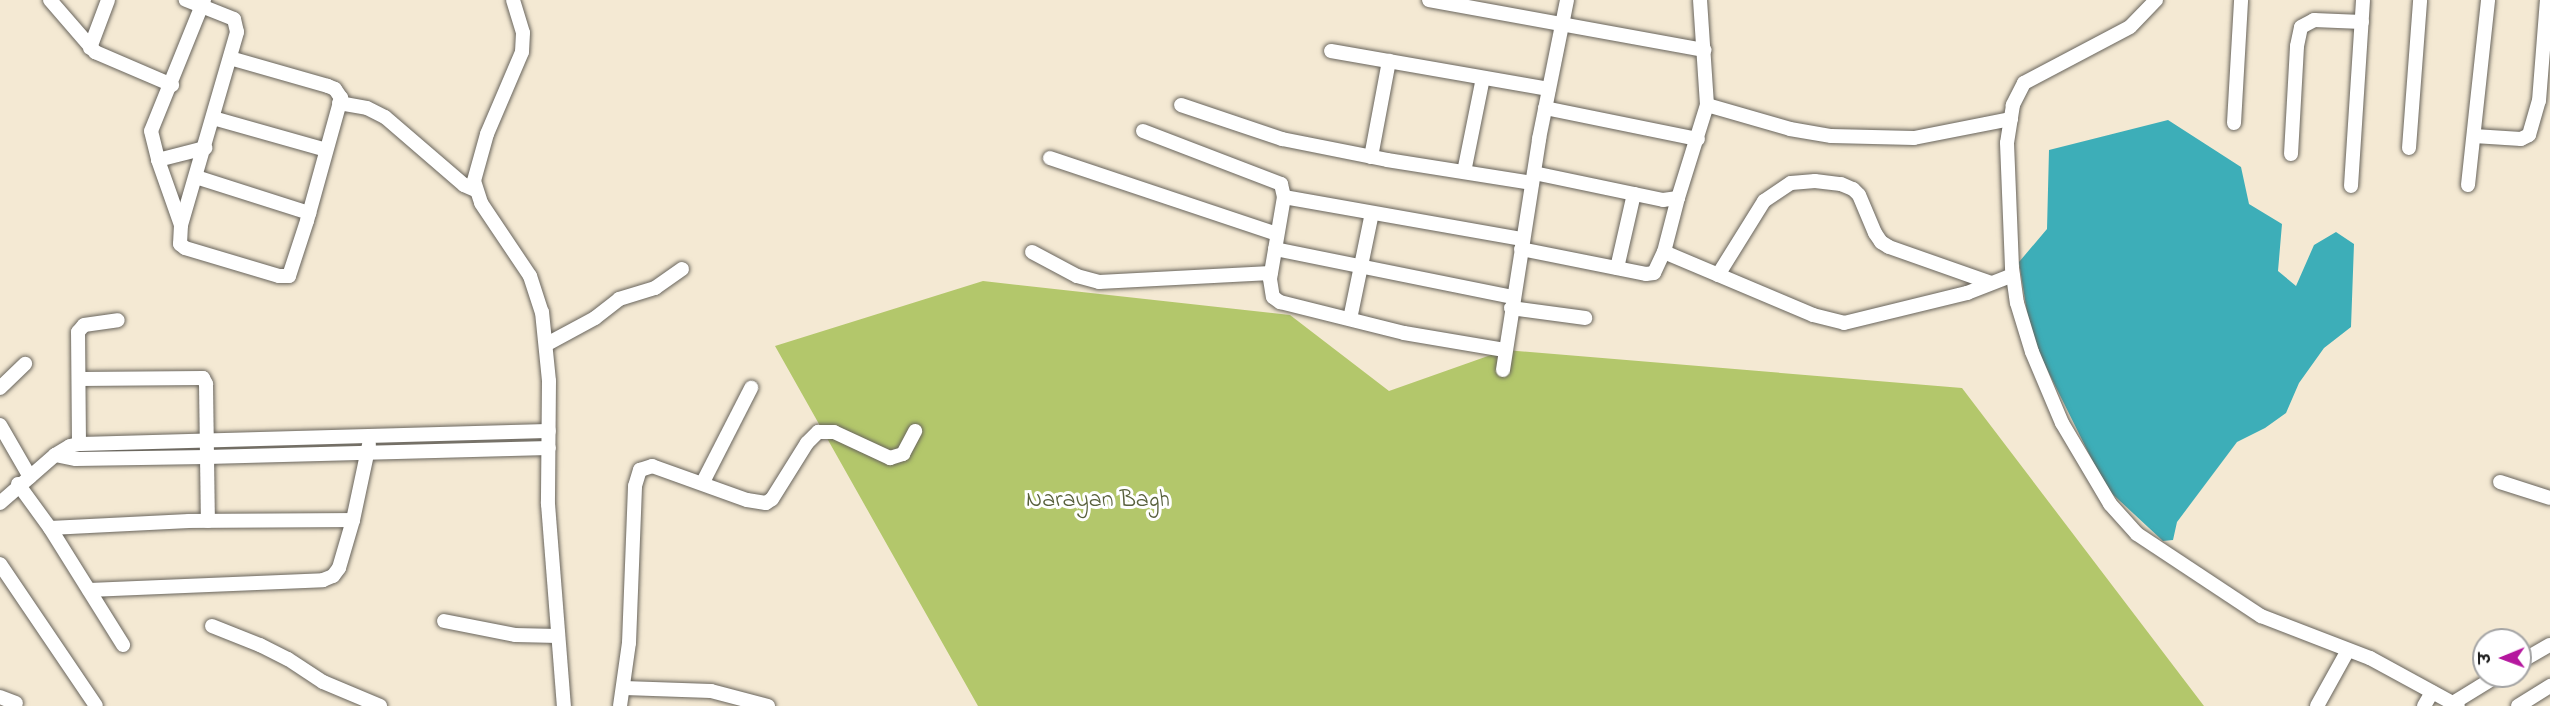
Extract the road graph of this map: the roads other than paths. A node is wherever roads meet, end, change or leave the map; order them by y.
1 (50, 0) edge
2 (108, 0) edge
3 (186, 0) edge
4 (513, 0) edge
5 (1429, 0) edge
6 (1566, 0) edge
7 (1700, 0) edge
8 (2156, 0) edge
9 (2241, 0) edge
10 (2363, 0) edge
11 (2420, 0) edge
12 (2488, 0) edge
13 (2547, 0) edge
14 (203, 3) edge
15 (2362, 22) junction
16 (1562, 23) junction
17 (90, 48) junction
18 (1704, 50) junction
19 (1331, 51) dead end
20 (230, 58) junction
21 (1389, 61) junction
22 (1483, 78) junction
23 (172, 85) junction
24 (1549, 89) junction
25 (339, 103) junction
26 (1181, 105) dead end
27 (1707, 105) junction
28 (1545, 108) junction
29 (213, 118) junction
30 (2011, 119) junction
31 (2234, 123) dead end
32 (1143, 131) dead end
33 (2474, 136) junction
34 (1698, 139) junction
35 (205, 148) junction
36 (2409, 148) dead end
37 (326, 150) junction
38 (2291, 154) dead end
39 (1371, 157) junction
40 (1050, 158) dead end
41 (158, 160) junction
42 (1464, 172) junction
43 (196, 177) junction
44 (1533, 178) junction
45 (2468, 185) dead end
46 (2350, 186) dead end
47 (476, 190) junction
48 (1634, 194) junction
49 (1284, 197) junction
50 (1678, 198) junction
51 (309, 213) junction
52 (1372, 213) junction
53 (181, 225) junction
54 (1278, 234) junction
55 (1522, 244) junction
56 (1275, 249) junction
57 (1032, 252) dead end
58 (1664, 252) junction
59 (1361, 267) junction
60 (1617, 268) junction
61 (682, 269) dead end
62 (1271, 273) junction
63 (1718, 275) junction
64 (2013, 275) junction
65 (1991, 283) junction
66 (1512, 302) junction
67 (1585, 318) dead end
68 (1350, 319) junction
69 (118, 320) dead end
70 (547, 344) junction
71 (1505, 350) junction
72 (25, 364) dead end
73 (1503, 370) dead end
74 (79, 379) junction
75 (0, 388) edge
76 (751, 388) dead end
77 (0, 425) edge
78 (549, 431) junction
79 (915, 431) dead end
80 (371, 437) junction
81 (207, 442) junction
82 (79, 444) junction
83 (549, 448) junction
84 (367, 453) junction
85 (55, 455) junction
86 (207, 457) junction
87 (24, 480) junction
88 (703, 482) junction
89 (2500, 482) dead end
90 (2550, 498) edge
91 (0, 502) edge
92 (353, 520) junction
93 (208, 521) junction
94 (50, 528) junction
95 (0, 564) edge
96 (89, 590) junction
97 (444, 621) dead end
98 (212, 626) dead end
99 (558, 636) junction
100 (123, 645) dead end
101 (2550, 645) edge
102 (2348, 650) junction
103 (2532, 655) edge
104 (2550, 686) edge
105 (624, 687) junction
106 (2480, 688) edge
107 (2432, 692) junction
108 (0, 697) edge
109 (16, 703) dead end
110 (2456, 705) edge
111 (96, 706) edge
112 (380, 706) edge
113 (564, 706) edge
114 (620, 706) edge
115 (768, 706) edge
116 (2318, 706) edge
117 (2424, 706) edge
118 (2518, 706) edge

1 - 17 street
2 - 17 street
3 - 14 street
4 - 47 street
5 - 16 street
6 - 16 street
7 - 18 street
8 - 30 street
9 - 31 street
10 - 15 street
11 - 36 street
12 - 33 street
13 - 33 street
14 - 20 street
14 - 23 street
15 - 38 street
15 - 46 street
16 - 18 street
16 - 24 street
17 - 23 street
18 - 27 street
19 - 21 street
20 - 25 street
20 - 29 street
21 - 22 street
21 - 39 street
22 - 24 street
22 - 42 street
23 - 41 street
24 - 28 street
25 - 37 street
25 - 47 street
26 - 39 street
27 - 30 street
27 - 34 street
28 - 34 street
28 - 44 street
29 - 35 street
29 - 37 street
30 - 64 street
32 - 49 street
33 - 45 street
34 - 50 street
35 - 41 street
35 - 43 street
37 - 51 street
39 - 42 street
40 - 54 street
41 - 53 street
42 - 44 street
43 - 51 street
43 - 53 street
44 - 48 street
44 - 55 street
47 - 70 street
48 - 50 street
48 - 60 street
49 - 52 street
49 - 54 street
50 - 58 street
51 - 53 street
52 - 55 street
52 - 59 street
54 - 56 street
55 - 60 street
55 - 66 street
56 - 59 street
56 - 62 street
57 - 62 street
58 - 60 street
58 - 63 street
59 - 66 street
59 - 68 street
61 - 70 street
62 - 68 street
63 - 65 street
63 - 65 street
64 - 65 street
64 - 102 street
66 - 67 street
66 - 71 street
68 - 71 street
69 - 74 street
70 - 78 street
71 - 73 street
72 - 75 street
74 - 81 street
74 - 82 street
76 - 88 street
77 - 87 street
78 - 80 street
78 - 83 street
79 - 88 street
80 - 81 street
80 - 84 street
81 - 82 street
81 - 86 street
82 - 85 street
83 - 84 street
83 - 99 street
84 - 86 street
84 - 92 street
85 - 86 street
85 - 87 street
86 - 93 street
87 - 91 street
87 - 94 street
88 - 105 street
89 - 90 street
92 - 93 street
92 - 96 street
93 - 94 street
94 - 96 street
95 - 111 street
96 - 100 street
97 - 99 street
98 - 112 street
99 - 113 street
101 - 103 street
102 - 107 street
102 - 116 street
104 - 118 street
105 - 114 street
105 - 115 street
106 - 110 street
107 - 110 street
107 - 117 street
108 - 109 street

